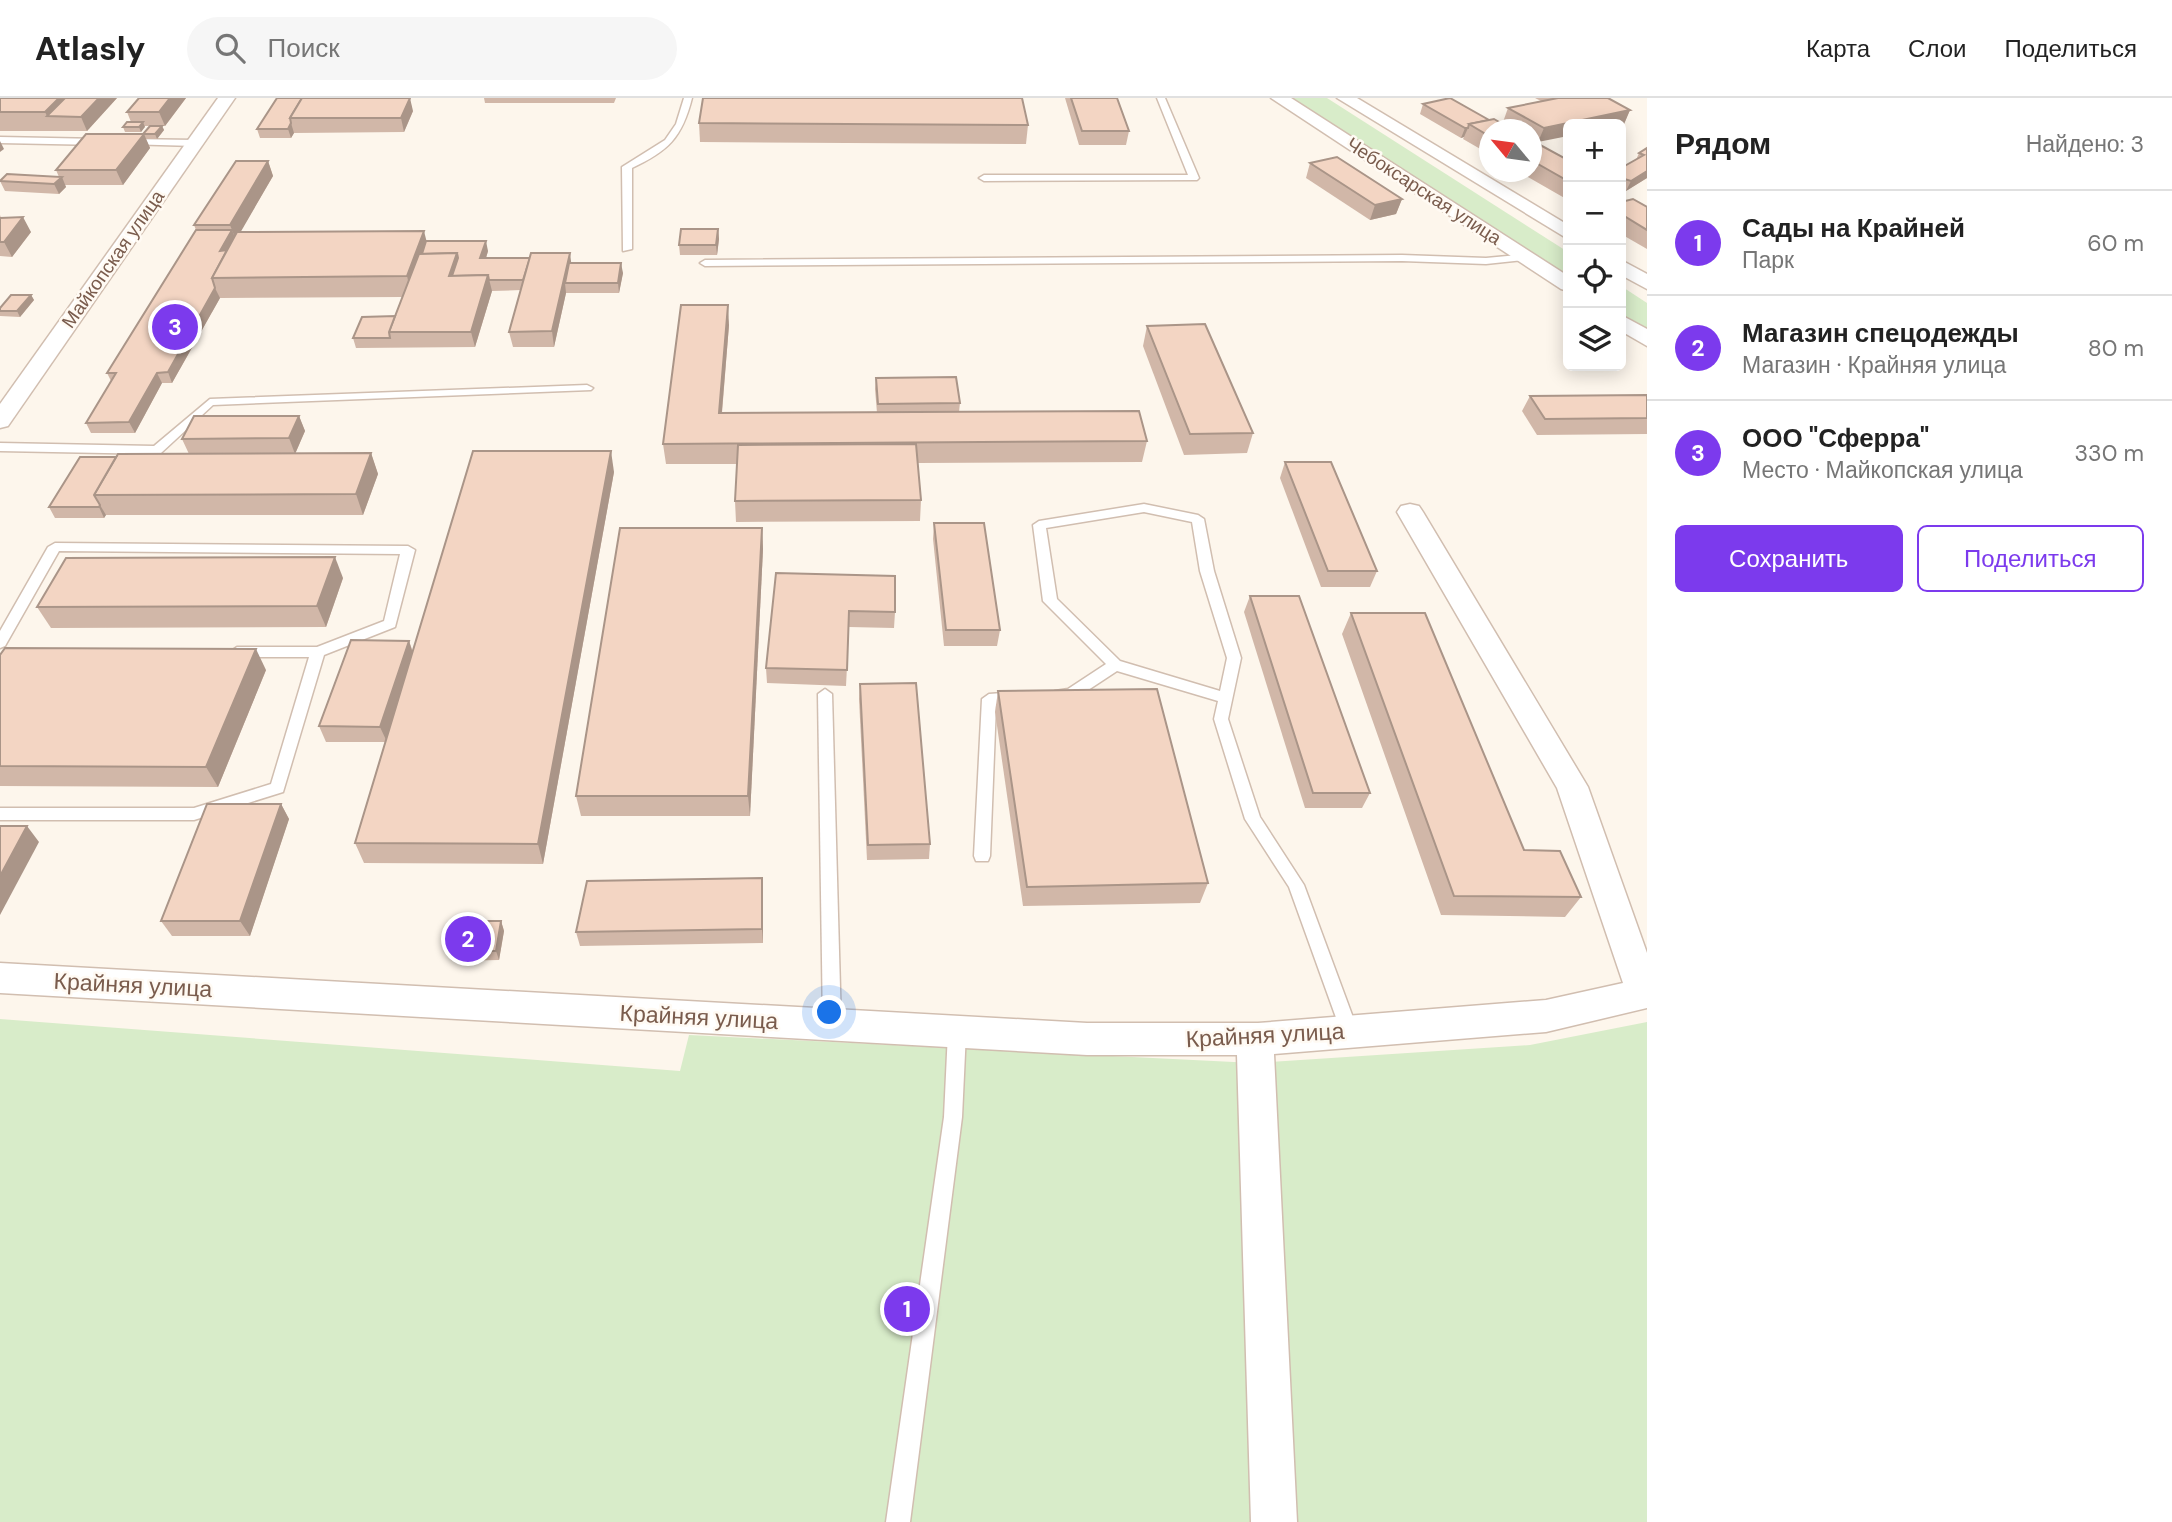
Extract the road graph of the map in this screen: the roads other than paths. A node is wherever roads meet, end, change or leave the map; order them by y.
1 (227, 98) edge
2 (688, 98) edge
3 (1161, 98) edge
4 (1279, 98) edge
5 (1345, 98) edge
6 (0, 140) edge
7 (195, 143) junction
8 (984, 178) dead end
9 (1563, 230) edge
10 (627, 249) dead end
11 (1528, 257) junction
12 (705, 263) dead end
13 (1626, 269) edge
14 (1563, 282) edge
15 (1647, 283) edge
16 (1626, 324) edge
17 (1647, 339) edge
18 (587, 388) dead end
19 (0, 421) edge
20 (0, 447) edge
21 (1410, 512) dead end
22 (0, 643) edge
23 (221, 652) edge
24 (318, 653) junction
25 (1115, 665) junction
26 (825, 694) dead end
27 (1225, 698) junction
28 (0, 814) edge
29 (982, 856) dead end
30 (0, 978) edge
31 (1646, 994) edge
32 (832, 1025) junction
33 (1349, 1031) junction
34 (957, 1032) junction
35 (1258, 1039) junction
36 (898, 1522) edge
37 (1274, 1522) edge

1 - 7 street, Майкопская улица
2 - 10 lane
3 - 8 lane
4 - 11 street, Чебоксарская улица
5 - 9 street, Чебоксарская улица
6 - 7 lane
7 - 19 street, Майкопская улица
11 - 12 lane
11 - 14 street, Чебоксарская улица
13 - 15 street
16 - 17 street
18 - 20 lane
21 - 31 street
22 - 24 lane
23 - 24 lane
24 - 28 lane
25 - 27 lane
25 - 27 lane
25 - 29 lane
26 - 32 lane
27 - 33 lane
30 - 32 street, Крайняя улица
31 - 33 street, Крайняя улица
32 - 34 street, Крайняя улица
33 - 35 street, Крайняя улица
34 - 35 street, Крайняя улица
34 - 36 lane
35 - 37 street

